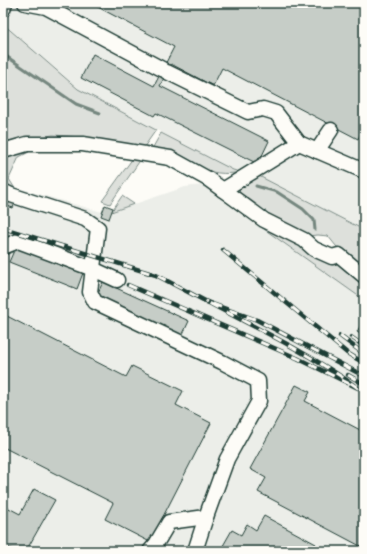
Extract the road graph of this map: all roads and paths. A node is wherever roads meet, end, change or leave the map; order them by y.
1 (5, 3) edge
2 (25, 3) edge
3 (3, 9) edge
4 (331, 130) dead end
5 (299, 143) junction
6 (3, 151) edge
7 (317, 151) junction
8 (364, 171) edge
9 (223, 190) junction
10 (3, 191) edge
11 (3, 247) edge
12 (93, 269) junction
13 (364, 276) edge
14 (116, 280) dead end
15 (206, 517) junction
16 (150, 551) edge
17 (195, 551) edge

1 - 3 street
2 - 5 street
4 - 7 street
5 - 7 street
5 - 9 street
6 - 9 street
7 - 8 street
9 - 13 street
10 - 12 street
11 - 12 street
12 - 14 street
12 - 15 street
15 - 16 street
15 - 17 street

